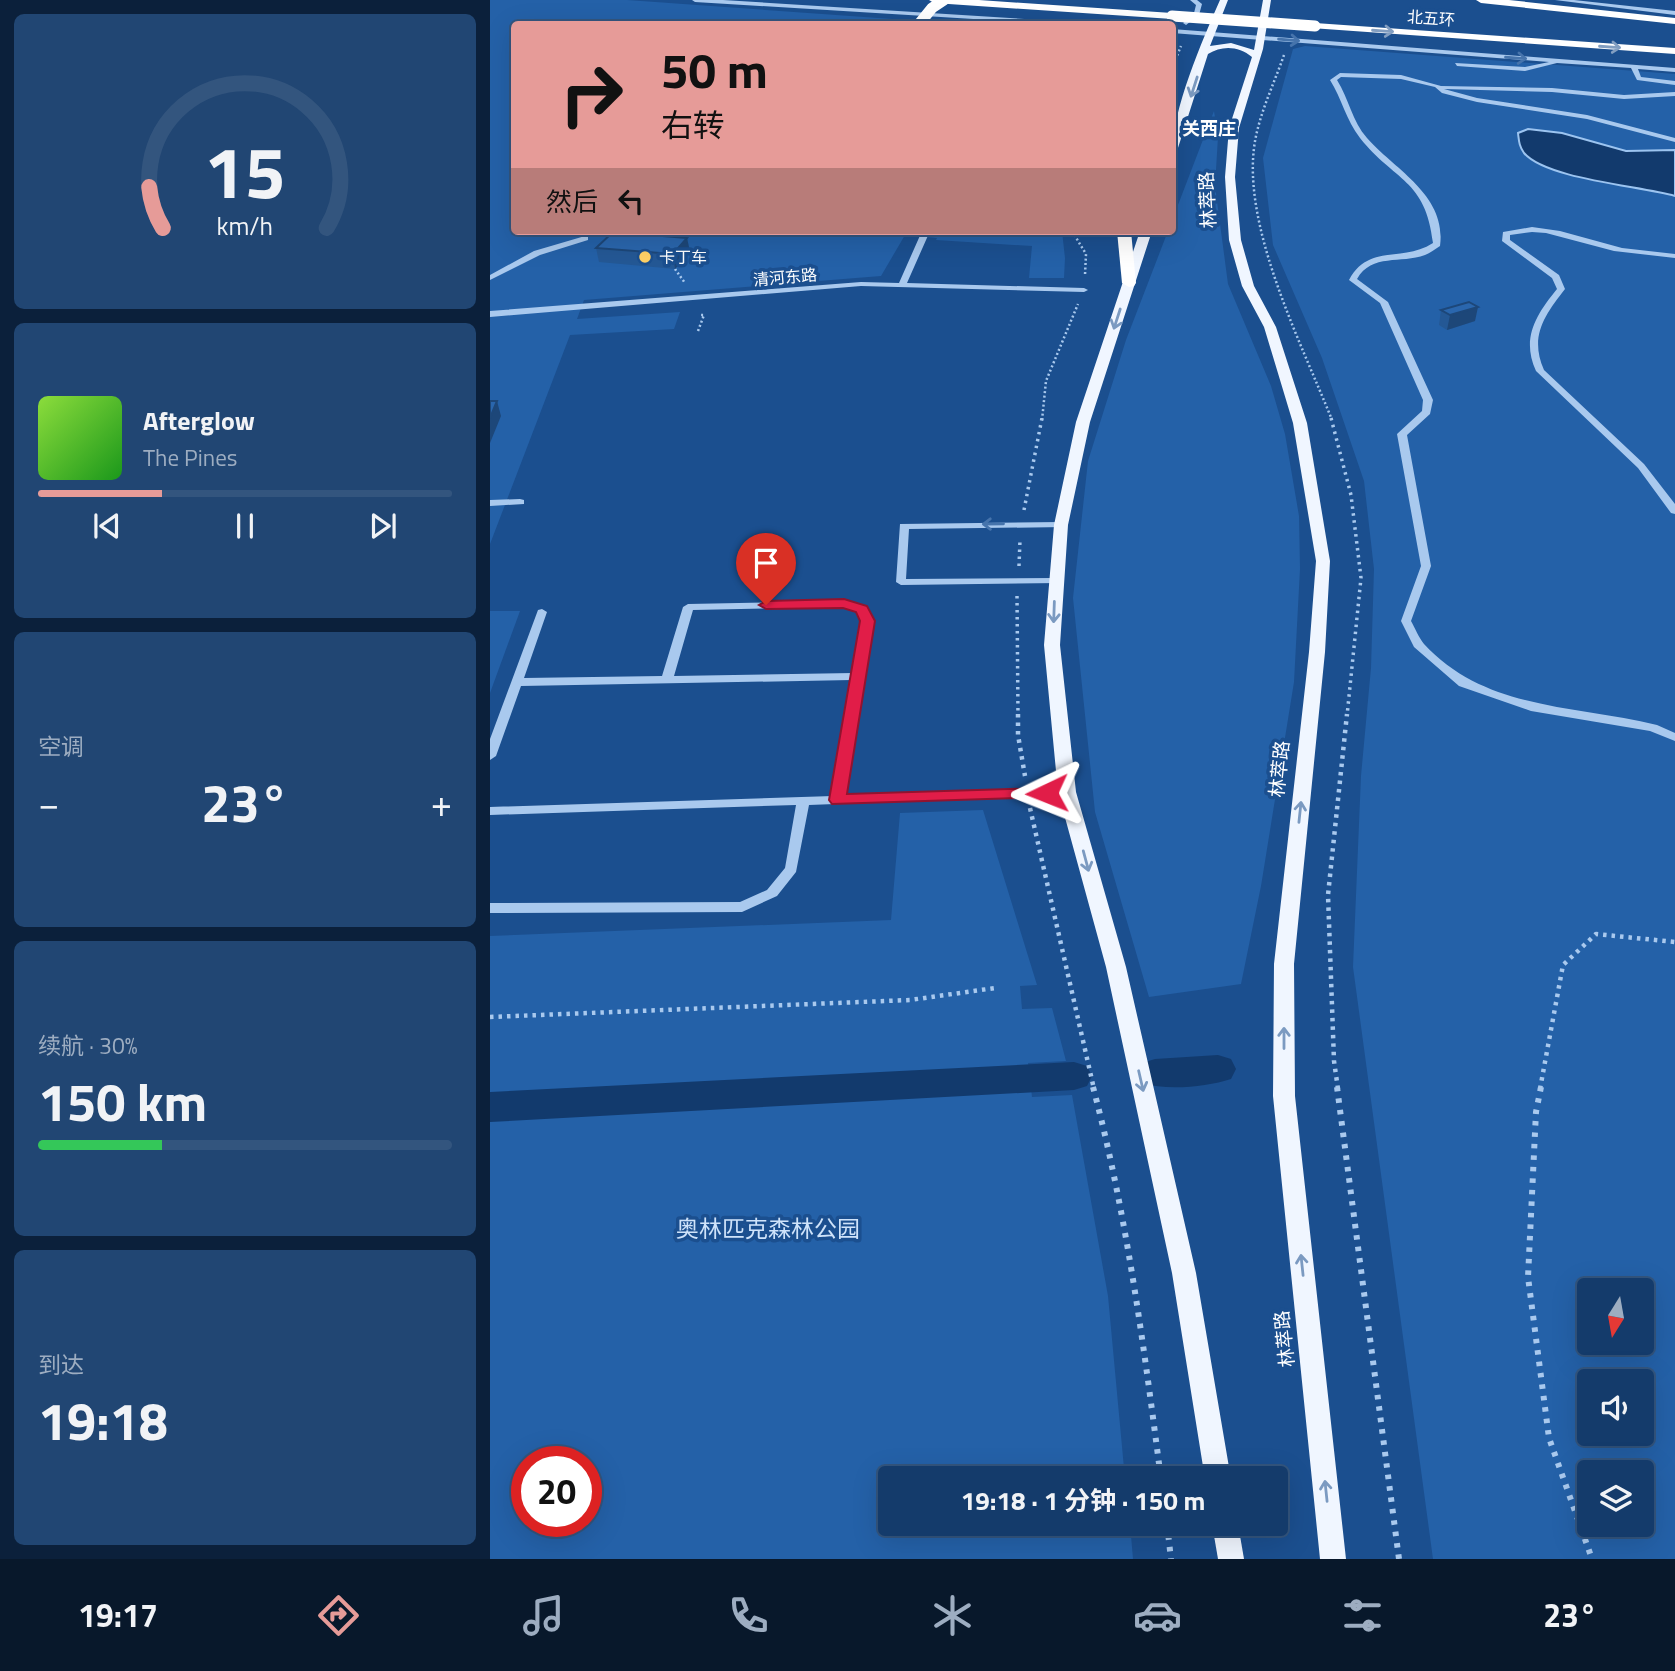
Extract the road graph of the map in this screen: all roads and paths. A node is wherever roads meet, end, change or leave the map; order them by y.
1 (695, 0) edge
2 (934, 0) edge
3 (944, 0) edge
4 (1087, 0) edge
5 (1193, 0) edge
6 (1224, 0) edge
7 (1267, 0) edge
8 (1481, 0) edge
9 (1558, 0) edge
10 (1675, 13) edge
11 (921, 21) edge
12 (1026, 21) edge
13 (1316, 21) junction
14 (1675, 21) edge
15 (1176, 27) edge
16 (1176, 29) edge
17 (1210, 33) junction
18 (1260, 37) junction
19 (1675, 39) edge
20 (1281, 40) junction
21 (1675, 51) edge
22 (1205, 52) junction
23 (1256, 56) junction
24 (1557, 61) junction
25 (1457, 64) dead end
26 (1633, 66) junction
27 (1675, 70) edge
28 (1675, 83) edge
29 (1437, 86) junction
30 (1675, 94) edge
31 (1176, 139) edge
32 (1675, 140) edge
33 (924, 235) edge
34 (1124, 235) edge
35 (1145, 235) edge
36 (585, 238) dead end
37 (1675, 256) edge
38 (490, 278) edge
39 (1129, 283) junction
40 (902, 285) junction
41 (1084, 290) dead end
42 (490, 314) edge
43 (520, 502) dead end
44 (490, 503) edge
45 (1675, 511) edge
46 (1061, 524) junction
47 (1055, 581) junction
48 (542, 612) dead end
49 (858, 676) junction
50 (667, 679) junction
51 (517, 682) junction
52 (1675, 737) edge
53 (490, 756) edge
54 (1067, 792) junction
55 (838, 800) junction
56 (803, 801) junction
57 (490, 811) edge
58 (490, 908) edge
59 (1675, 942) edge
60 (995, 988) dead end
61 (490, 1017) edge
62 (1216, 1466) edge
63 (1168, 1536) edge
64 (1227, 1536) edge
65 (1171, 1559) edge
66 (1231, 1559) edge
67 (1334, 1559) edge
68 (1399, 1559) edge
69 (1592, 1559) edge

1 - 12 street
2 - 13 highway, 北五环, bridge
3 - 11 highway, bridge
4 - 13 highway, 北五环
5 - 15 street
6 - 17 main road
7 - 18 main road, 林萃路
8 - 14 highway
9 - 10 street
13 - 19 highway, 北五环
13 -> 21 highway, 北五环
16 - 17 street
17 - 18 street
17 - 22 main road
18 - 20 street
18 - 23 main road, 林萃路
20 -> 24 street
20 - 68 path
22 - 23 main road
22 -> 31 main road
67 -> 23 main road, 林萃路
24 - 25 street
24 - 26 street
26 - 27 street
26 - 28 street
29 - 30 street
29 - 32 street
29 - 52 street
33 - 40 street
34 - 39 highway
35 - 39 main road
36 - 38 street
37 - 45 street
39 -> 46 main road
40 - 41 street, 清河东路
40 - 42 street, 清河东路
43 - 44 lane
46 - 47 main road
46 -> 47 street
47 -> 54 main road
48 - 51 street
49 - 50 street
49 - 50 street
49 - 55 street
50 - 51 street
51 - 53 street
54 - 55 street
54 -> 62 main road
55 - 56 street
56 - 57 street
56 - 58 street
59 - 69 path
60 - 61 path
63 - 65 path
64 - 66 main road

